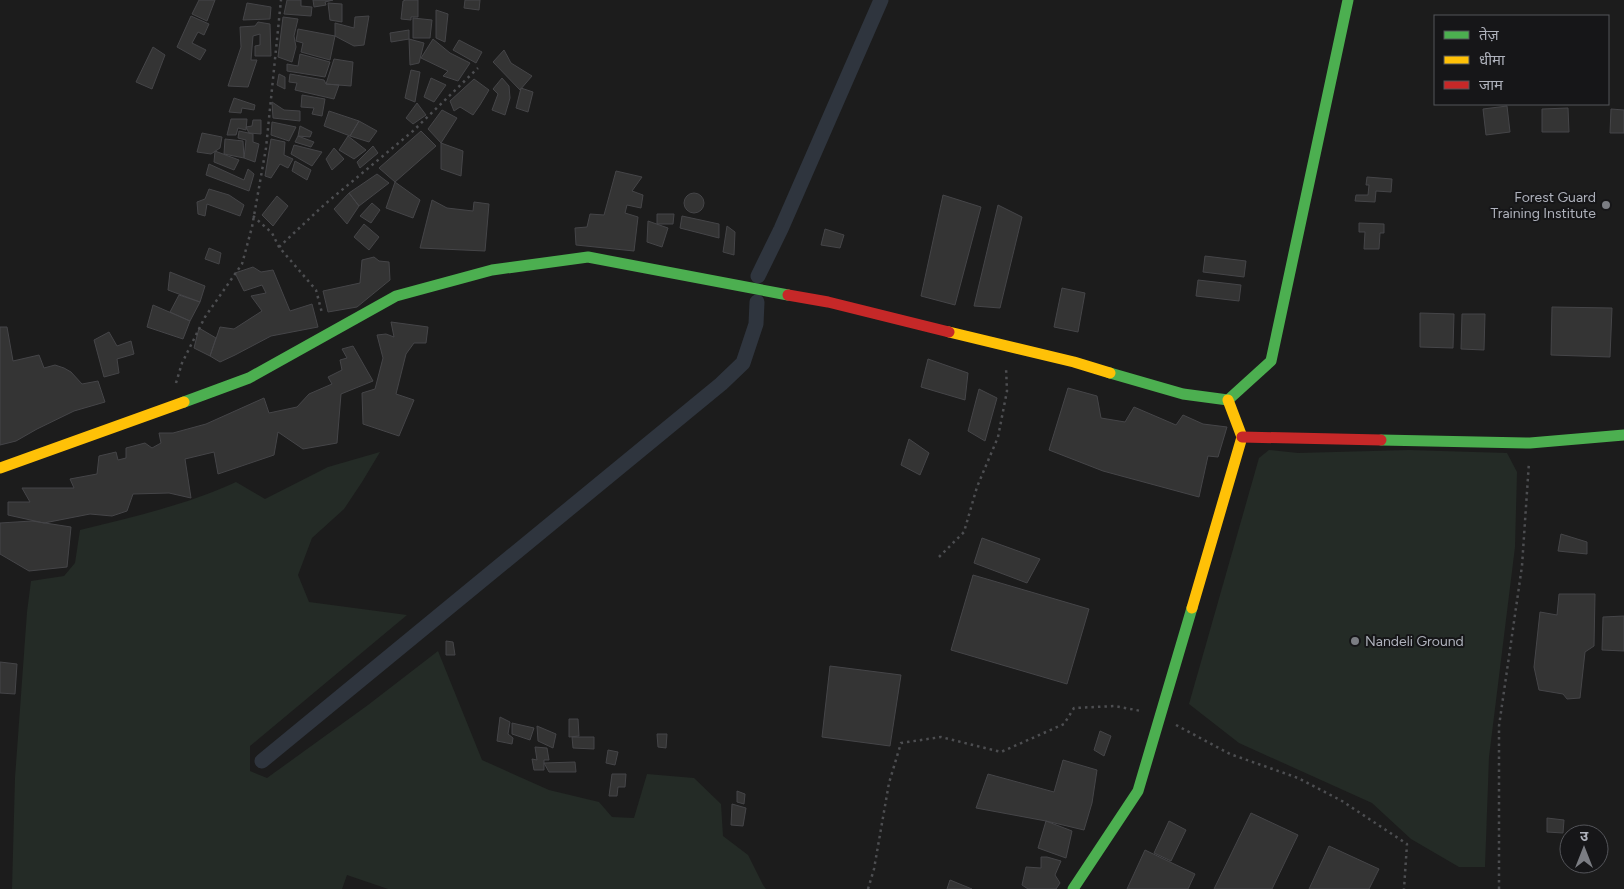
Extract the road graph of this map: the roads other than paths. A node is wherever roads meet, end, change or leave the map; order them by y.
1 (1348, 0) edge
2 (1228, 400) junction
3 (1624, 435) edge
4 (1242, 437) junction
5 (0, 468) edge
6 (1073, 889) edge

1 - 2 main road
2 - 4 main road
2 - 5 main road
3 - 4 main road
4 - 6 main road

